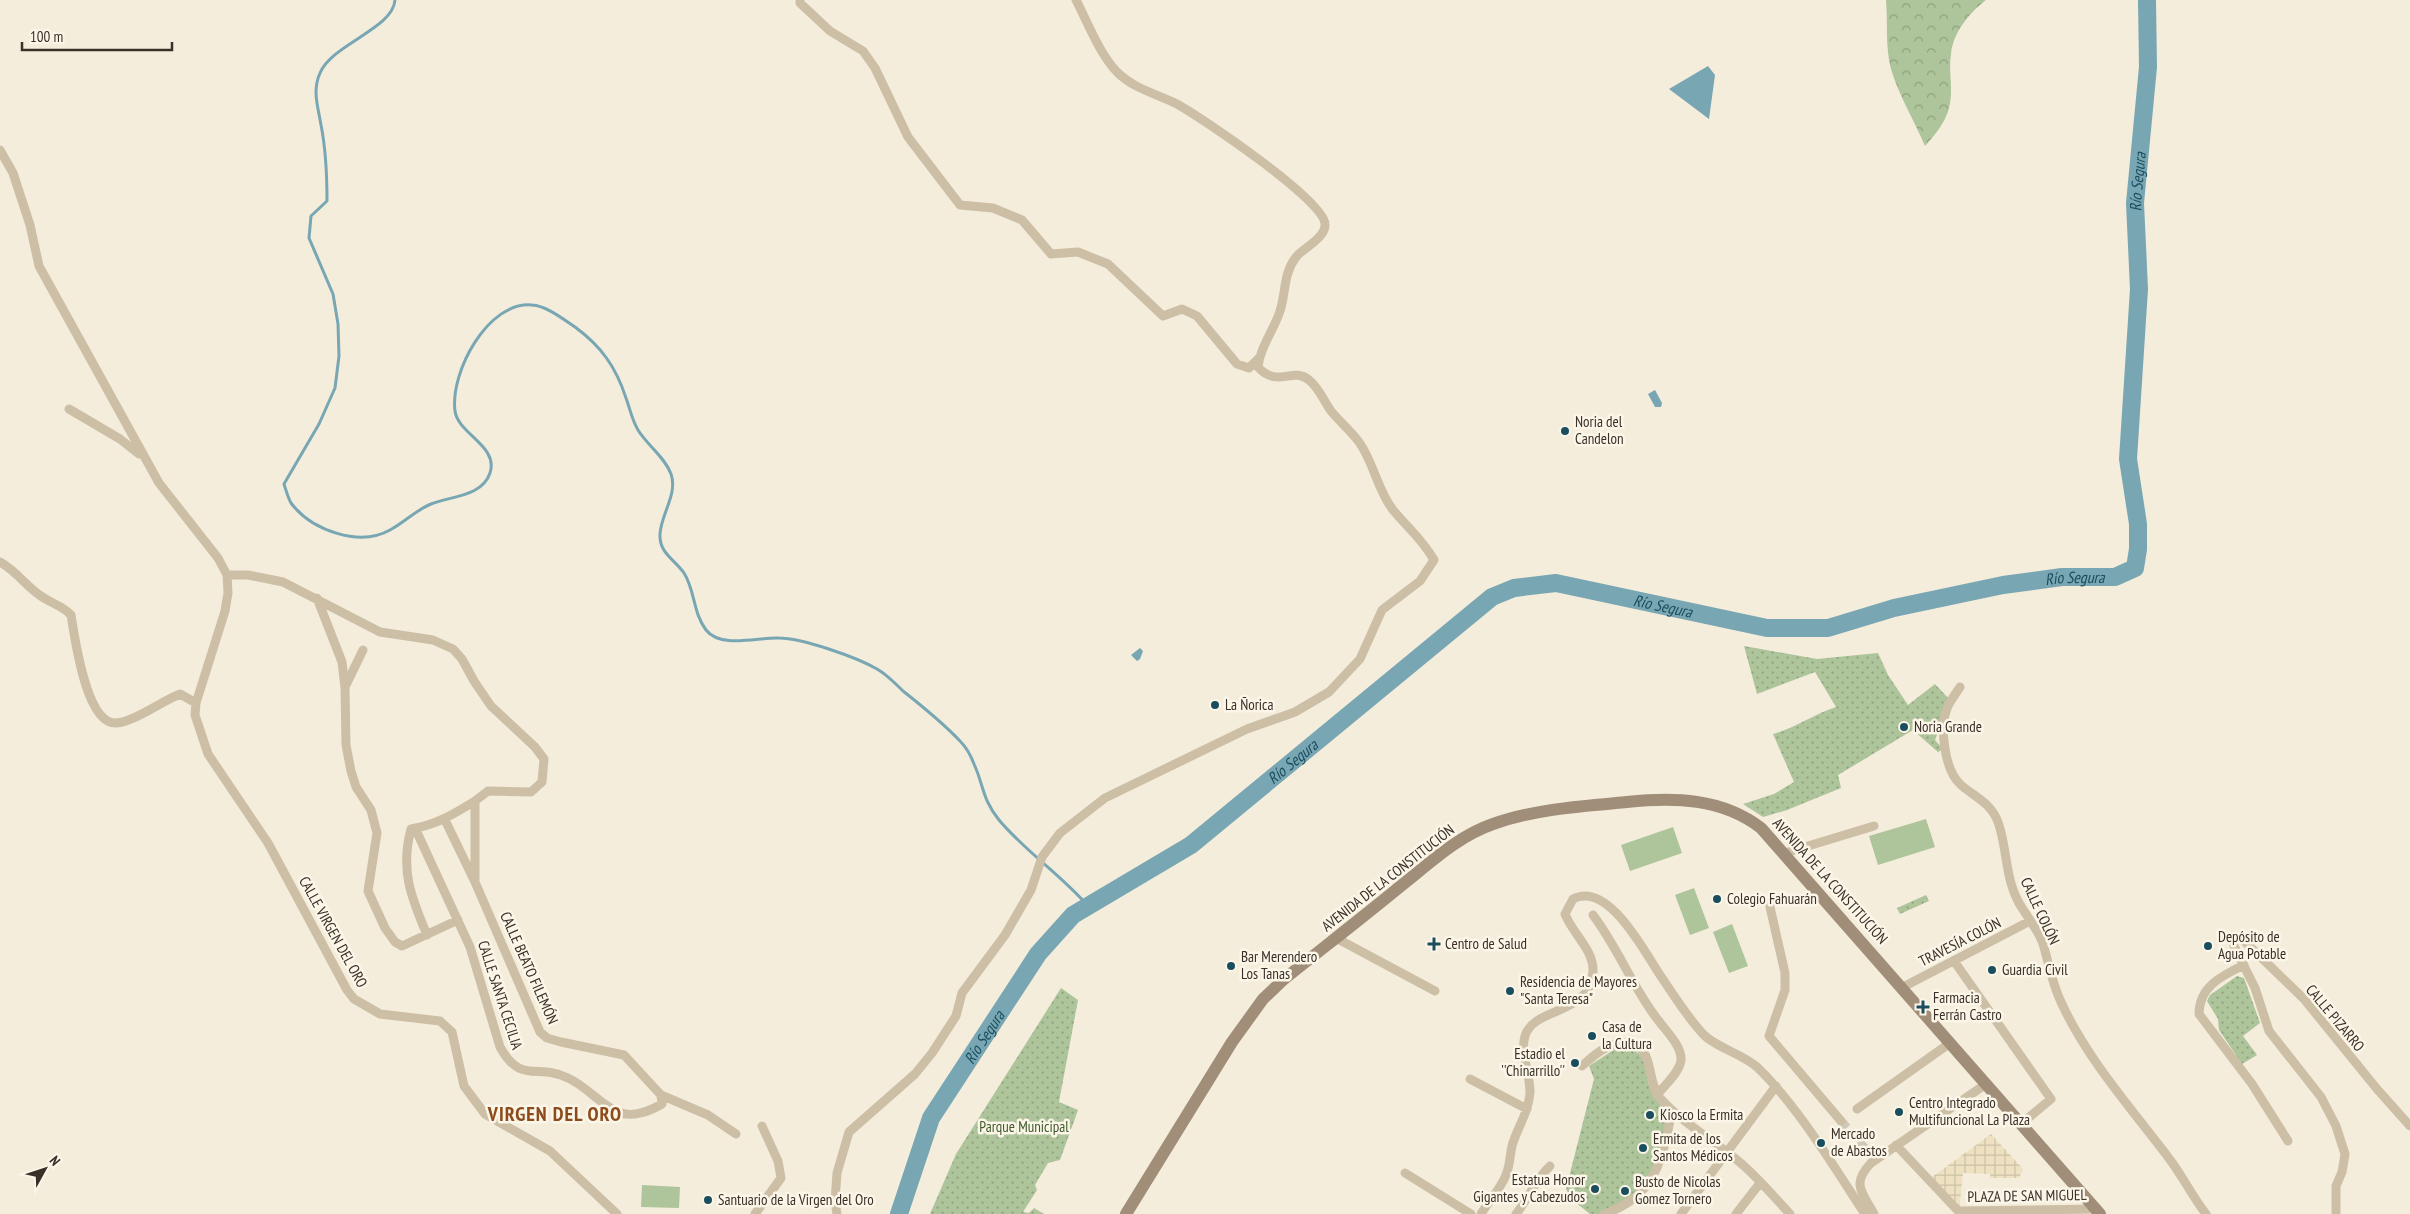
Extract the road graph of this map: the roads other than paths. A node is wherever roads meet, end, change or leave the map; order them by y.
1 (800, 0) edge
2 (1076, 0) edge
3 (0, 150) edge
4 (1259, 358) junction
5 (69, 409) dead end
6 (145, 460) junction
7 (0, 562) edge
8 (227, 575) junction
9 (317, 598) junction
10 (363, 650) dead end
11 (1960, 687) dead end
12 (345, 688) junction
13 (196, 703) junction
14 (475, 801) junction
15 (445, 820) junction
16 (1874, 826) dead end
17 (413, 829) junction
18 (1785, 853) junction
19 (475, 882) junction
20 (1774, 900) dead end
21 (1593, 915) dead end
22 (458, 920) junction
23 (2030, 921) junction
24 (426, 935) junction
25 (1336, 938) junction
26 (1954, 961) junction
27 (2244, 965) junction
28 (1903, 987) junction
29 (1435, 991) dead end
30 (1950, 1043) junction
31 (1582, 1066) dead end
32 (1470, 1079) dead end
33 (1986, 1084) junction
34 (1776, 1086) junction
35 (661, 1095) junction
36 (1657, 1095) junction
37 (1527, 1109) junction
38 (1857, 1109) dead end
39 (1672, 1110) junction
40 (1841, 1121) tunnel mouth
41 (2021, 1124) junction
42 (762, 1126) dead end
43 (2410, 1126) edge
44 (736, 1134) dead end
45 (2288, 1141) dead end
46 (1896, 1145) junction
47 (1728, 1153) junction
48 (1550, 1166) dead end
49 (1405, 1173) dead end
50 (1760, 1183) junction
51 (2098, 1212) edge
52 (1738, 1213) edge
53 (1960, 1213) edge
54 (616, 1214) edge
55 (755, 1214) edge
56 (838, 1214) edge
57 (1126, 1214) edge
58 (1471, 1214) edge
59 (1481, 1214) edge
60 (1516, 1214) edge
61 (1604, 1214) edge
62 (1681, 1214) edge
63 (1790, 1214) edge
64 (1865, 1214) edge
65 (1874, 1214) edge
66 (2206, 1214) edge
67 (2336, 1214) edge

1 - 4 street
2 - 4 street
3 - 6 street, CALLE VIRGEN DEL ORO
4 - 56 street
5 - 6 street
6 - 8 street, CALLE VIRGEN DEL ORO
7 - 13 street
8 - 9 street
8 - 13 street, CALLE VIRGEN DEL ORO
9 - 12 street
9 - 14 street
10 - 12 street
11 - 23 street, CALLE COLÓN
12 - 24 street
13 - 54 street, CALLE VIRGEN DEL ORO
14 - 15 street
14 - 19 street
15 - 17 street
15 - 19 street, CALLE BEATO FILEMÓN
16 - 18 street
17 - 22 street, CALLE SANTA CECILIA
17 - 24 street
18 - 25 street, AVENIDA DE LA CONSTITUCIÓN
18 - 28 street, AVENIDA DE LA CONSTITUCIÓN
19 - 35 street, CALLE BEATO FILEMÓN
20 - 40 street
21 - 36 street
22 - 24 street
22 - 35 street, CALLE SANTA CECILIA
23 - 26 street, TRAVESÍA COLÓN
23 - 66 street, CALLE COLÓN
25 - 29 street
25 - 57 street, AVENIDA DE LA CONSTITUCIÓN
26 - 28 street, TRAVESÍA COLÓN
26 - 41 street
27 - 43 street, CALLE PIZARRO
27 - 45 street
27 - 67 street
28 - 30 street, AVENIDA DE LA CONSTITUCIÓN
30 - 33 street, AVENIDA DE LA CONSTITUCIÓN
30 - 38 street
31 - 36 street
32 - 37 street
33 - 41 street, AVENIDA DE LA CONSTITUCIÓN
33 - 46 street
34 - 37 street
34 - 47 street
34 - 64 street
35 - 44 street, CALLE BEATO FILEMÓN
36 - 39 street
37 - 59 street
39 - 47 street
39 - 61 street
41 - 51 street, AVENIDA DE LA CONSTITUCIÓN
42 - 55 street
46 - 53 street, PLAZA DE SAN MIGUEL
46 - 65 street
47 - 50 street
47 - 62 street
48 - 60 street
49 - 58 street
50 - 52 street
50 - 63 street
51 - 53 street, PLAZA DE SAN MIGUEL

